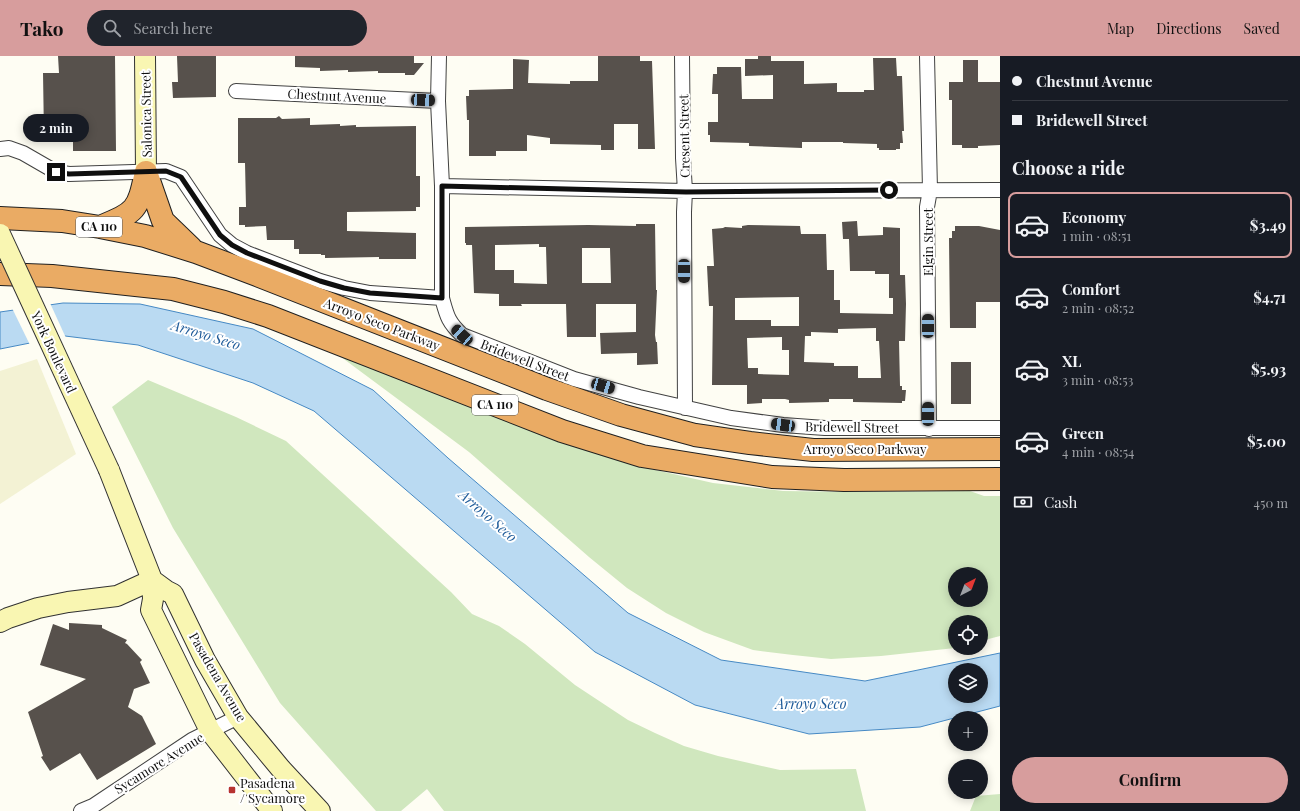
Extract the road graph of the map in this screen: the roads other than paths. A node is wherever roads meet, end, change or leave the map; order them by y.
1 (145, 56) edge
2 (439, 56) edge
3 (682, 56) edge
4 (927, 56) edge
5 (236, 91) dead end
6 (438, 101) junction
7 (0, 149) edge
8 (146, 172) junction
9 (442, 186) junction
10 (930, 190) junction
11 (1000, 190) edge
12 (686, 192) junction
13 (0, 218) edge
14 (100, 227) junction
15 (0, 234) edge
16 (196, 252) junction
17 (0, 274) edge
18 (442, 298) junction
19 (684, 408) junction
20 (1000, 428) edge
21 (929, 429) junction
22 (1000, 449) edge
23 (109, 470) joint
24 (1000, 479) edge
25 (152, 580) junction
26 (0, 622) edge
27 (238, 717) junction
28 (210, 731) junction
29 (81, 811) edge
30 (272, 811) edge
31 (320, 811) edge

1 - 8 main road, Salonica Street
2 - 6 street, Bridewell Street
3 - 12 street, Cresent Street
4 - 10 street, Elgin Street
5 - 6 street, Chestnut Avenue
6 - 9 street, Bridewell Street
7 - 8 street
8 - 14 highway
8 - 16 highway
8 - 18 street
9 - 12 street
9 - 18 street, Bridewell Street
10 - 11 street
10 - 12 street
10 - 21 street, Elgin Street
12 - 19 street, Cresent Street
13 - 14 highway, Arroyo Seco Parkway / CA 110
14 - 16 highway, Arroyo Seco Parkway / CA 110
15 - 23 main road, York Boulevard, bridge
16 - 22 highway, Arroyo Seco Parkway / CA 110
17 - 24 highway, CA 110
18 - 19 street, Bridewell Street
19 - 21 street, Bridewell Street
20 - 21 street, Bridewell Street
23 - 25 main road, Pasadena Avenue
25 - 26 main road
25 - 27 main road, Pasadena Avenue
25 - 28 main road, Pasadena Avenue
27 - 28 street, Sycamore Avenue
27 - 31 main road, Pasadena Avenue
28 - 29 street, Sycamore Avenue
28 - 30 main road, Pasadena Avenue

